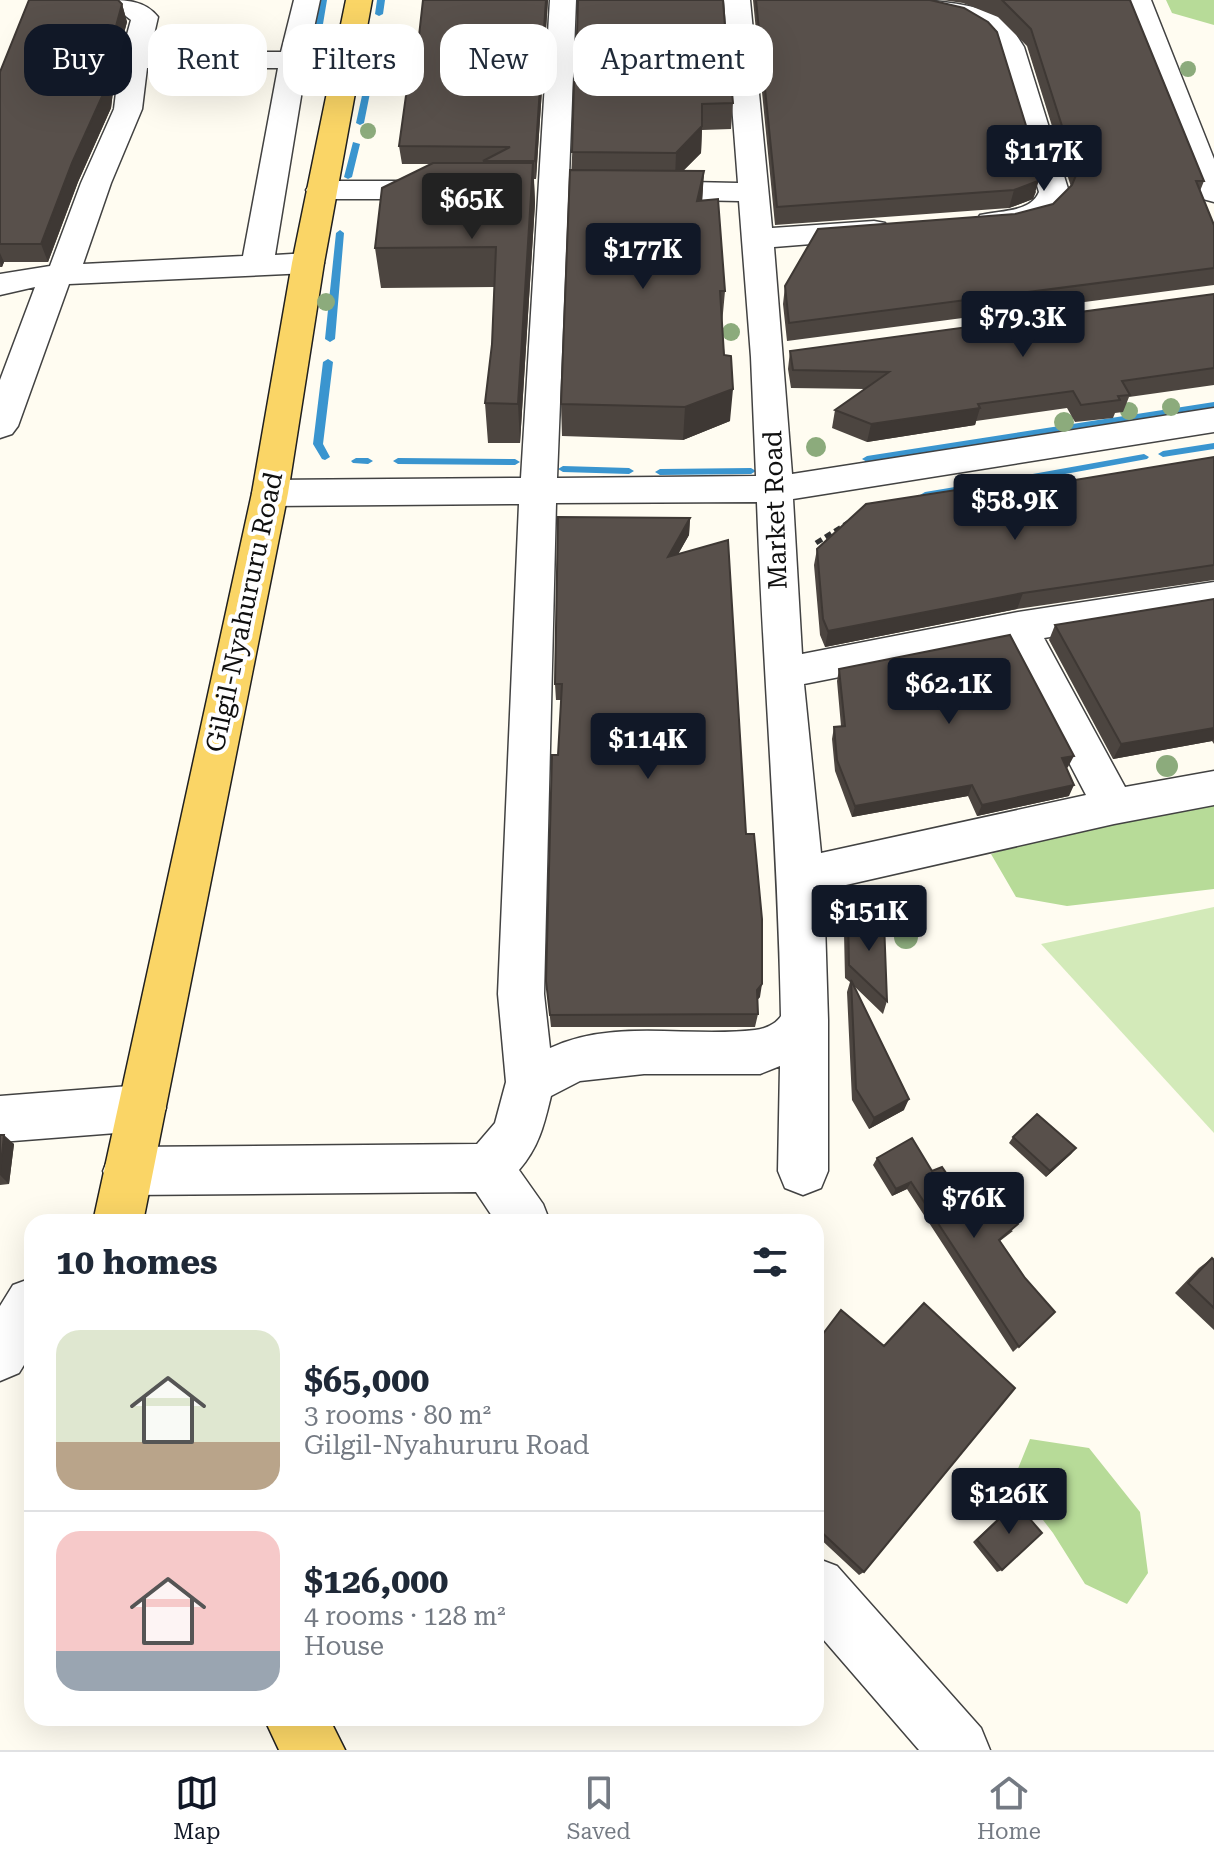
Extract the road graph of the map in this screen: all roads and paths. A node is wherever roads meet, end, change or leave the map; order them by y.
1 (118, 0) edge
2 (307, 0) edge
3 (359, 0) edge
4 (563, 0) edge
5 (737, 0) edge
6 (900, 0) edge
7 (1138, 0) edge
8 (301, 24) edge
9 (134, 60) junction
10 (283, 60) edge
11 (287, 96) edge
12 (321, 190) junction
13 (473, 190) edge
14 (571, 190) junction
15 (752, 192) junction
16 (1214, 193) edge
17 (963, 224) edge
18 (899, 229) edge
19 (757, 239) junction
20 (308, 263) junction
21 (257, 265) junction
22 (60, 275) junction
23 (0, 285) edge
24 (1214, 420) edge
25 (0, 426) edge
26 (775, 489) junction
27 (270, 493) junction
28 (538, 493) junction
29 (866, 515) edge
30 (777, 570) junction
31 (1214, 596) edge
32 (1018, 627) junction
33 (783, 673) junction
34 (1214, 788) edge
35 (1114, 806) junction
36 (801, 876) junction
37 (805, 1020) junction
38 (530, 1082) junction
39 (142, 1108) junction
40 (0, 1119) edge
41 (489, 1168) junction
42 (803, 1171) dead end
43 (117, 1201) edge
44 (520, 1214) edge
45 (24, 1316) edge
46 (0, 1354) edge
47 (824, 1596) edge
48 (299, 1726) edge
49 (314, 1750) edge
50 (959, 1750) edge

1 - 9 street
2 - 8 street
3 - 12 main road, Gilgil-Nyahururu Road
4 - 14 street
5 - 15 street, Market Road
6 - 17 street
7 - 16 street
9 - 10 street
9 - 22 street
11 - 21 street
12 - 13 street
12 - 20 main road, Gilgil-Nyahururu Road
14 - 15 street
14 - 28 street
15 - 19 street, Market Road
18 - 19 street
19 - 26 street, Market Road
20 - 21 street
20 - 27 main road, Gilgil-Nyahururu Road
21 - 22 street
22 - 23 street
22 - 25 street
24 - 26 street
26 - 28 street
26 - 30 street, Market Road
27 - 28 street
27 - 39 main road, Gilgil-Nyahururu Road
28 - 38 street
29 - 30 path
30 - 33 street, Market Road
31 - 32 street
32 - 33 street
32 - 35 street
33 - 36 street, Market Road
34 - 35 street
35 - 36 street
36 - 37 street, Market Road
37 - 38 street
37 - 42 street, Market Road
38 - 41 street
39 - 40 street
39 - 43 main road, Gilgil-Nyahururu Road
41 - 43 street
41 - 44 street
45 - 46 street
47 - 50 street
48 - 49 main road

